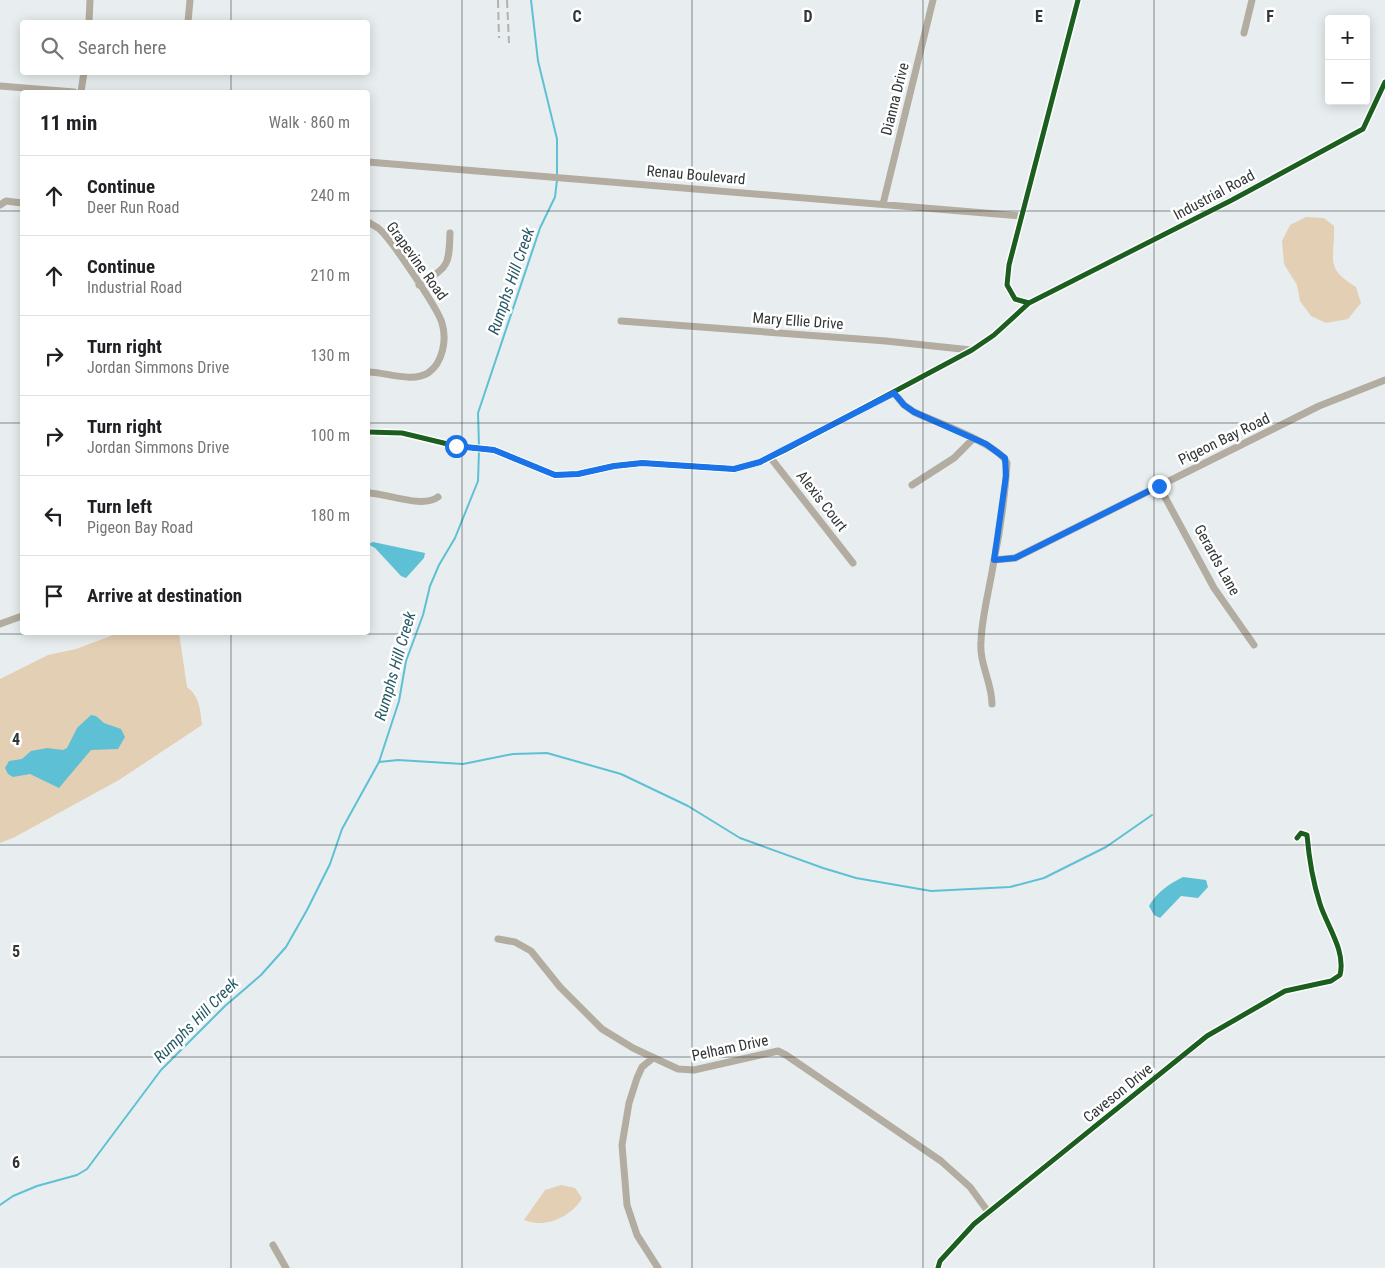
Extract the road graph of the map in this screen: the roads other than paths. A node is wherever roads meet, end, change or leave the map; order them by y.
1 (90, 0) edge
2 (190, 0) edge
3 (933, 0) edge
4 (1078, 0) edge
5 (1252, 0) edge
6 (88, 20) edge
7 (188, 20) edge
8 (1244, 33) dead end
9 (84, 75) edge
10 (1385, 82) edge
11 (0, 86) edge
12 (49, 90) edge
13 (82, 90) edge
14 (370, 162) edge
15 (20, 203) edge
16 (883, 204) junction
17 (0, 205) edge
18 (1021, 216) junction
19 (370, 223) edge
20 (450, 232) dead end
21 (419, 285) junction
22 (1029, 303) junction
23 (621, 321) dead end
24 (972, 350) junction
25 (370, 372) edge
26 (1385, 380) edge
27 (894, 393) junction
28 (370, 432) edge
29 (973, 439) junction
30 (770, 457) junction
31 (912, 485) dead end
32 (1159, 486) junction
33 (370, 492) edge
34 (438, 497) dead end
35 (994, 560) junction
36 (853, 563) dead end
37 (20, 617) edge
38 (0, 624) edge
39 (1254, 645) dead end
40 (992, 704) dead end
41 (1297, 838) dead end
42 (498, 939) dead end
43 (654, 1058) junction
44 (989, 1212) junction
45 (274, 1245) dead end
46 (286, 1268) edge
47 (658, 1268) edge
48 (938, 1268) edge

1 - 6 street
2 - 7 street
3 - 16 street, Dianna Drive
4 - 18 street
5 - 8 street
9 - 13 street
10 - 22 street, Industrial Road
11 - 12 street
14 - 16 street, Renau Boulevard
15 - 17 street
16 - 18 street, Renau Boulevard
18 - 22 street
19 - 21 street, Grapevine Road
20 - 21 street
21 - 25 street, Grapevine Road
22 - 24 street, Industrial Road
23 - 24 street, Mary Ellie Drive
24 - 27 street, Industrial Road
26 - 32 street, Pigeon Bay Road
27 - 29 street
27 - 30 street, Industrial Road
28 - 30 street, Industrial Road
29 - 31 street
29 - 35 street
30 - 36 street, Alexis Court
32 - 35 street, Pigeon Bay Road
32 - 39 street, Gerards Lane
33 - 34 street
35 - 40 street
37 - 38 street
41 - 44 street, Caveson Drive
42 - 43 street, Pelham Drive
43 - 44 street, Pelham Drive
43 - 47 street
44 - 48 street, Caveson Drive
45 - 46 street

